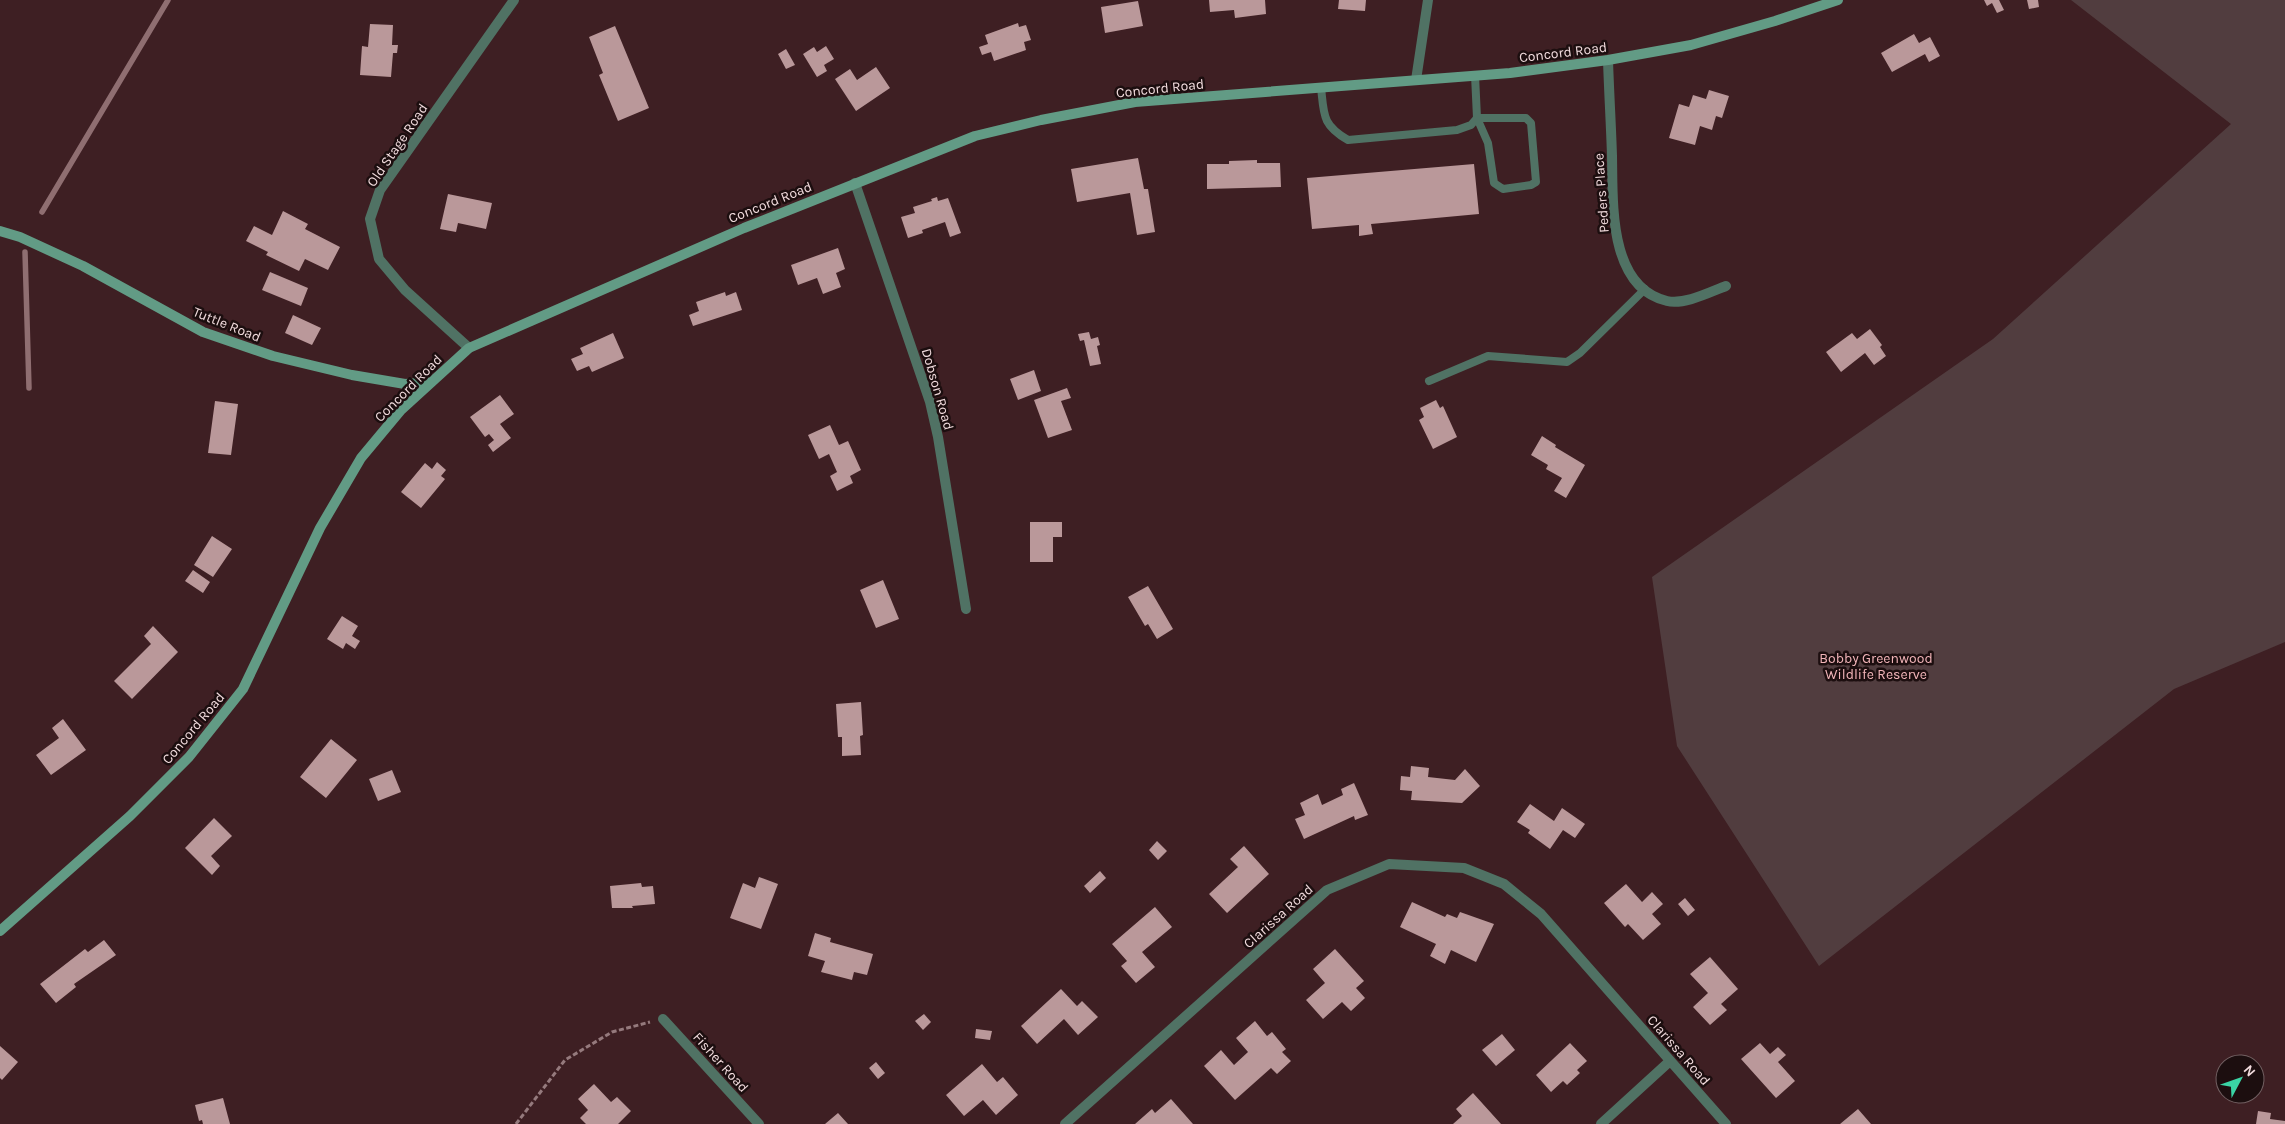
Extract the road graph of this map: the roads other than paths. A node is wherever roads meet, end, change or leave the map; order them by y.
1 (514, 0) edge
2 (1428, 0) edge
3 (1838, 0) edge
4 (1608, 60) junction
5 (1475, 75) junction
6 (1416, 80) junction
7 (1321, 87) junction
8 (1477, 118) junction
9 (855, 183) junction
10 (0, 231) edge
11 (1726, 286) dead end
12 (1645, 289) junction
13 (469, 348) junction
14 (1429, 381) dead end
15 (431, 382) junction
16 (966, 609) dead end
17 (0, 931) edge
18 (664, 1019) road end
19 (1670, 1061) junction
20 (759, 1124) edge
21 (1065, 1124) edge
22 (1601, 1124) edge
23 (1726, 1124) edge

1 - 13 street, Old Stage Road
2 - 6 street
3 - 4 main road, Concord Road
4 - 5 main road, Concord Road
4 - 12 street, Peders Place
5 - 6 main road, Concord Road
5 - 8 lane
6 - 7 main road, Concord Road
7 - 8 lane
7 - 9 main road, Concord Road
8 - 8 lane
9 - 13 main road, Concord Road
9 - 16 street, Dobson Road
10 - 15 main road, Tuttle Road
11 - 12 street, Peders Place
12 - 14 lane
13 - 15 main road, Concord Road
15 - 17 main road, Concord Road
18 - 20 street, Fisher Road
19 - 21 street, Clarissa Road
19 - 22 street
19 - 23 street, Clarissa Road

